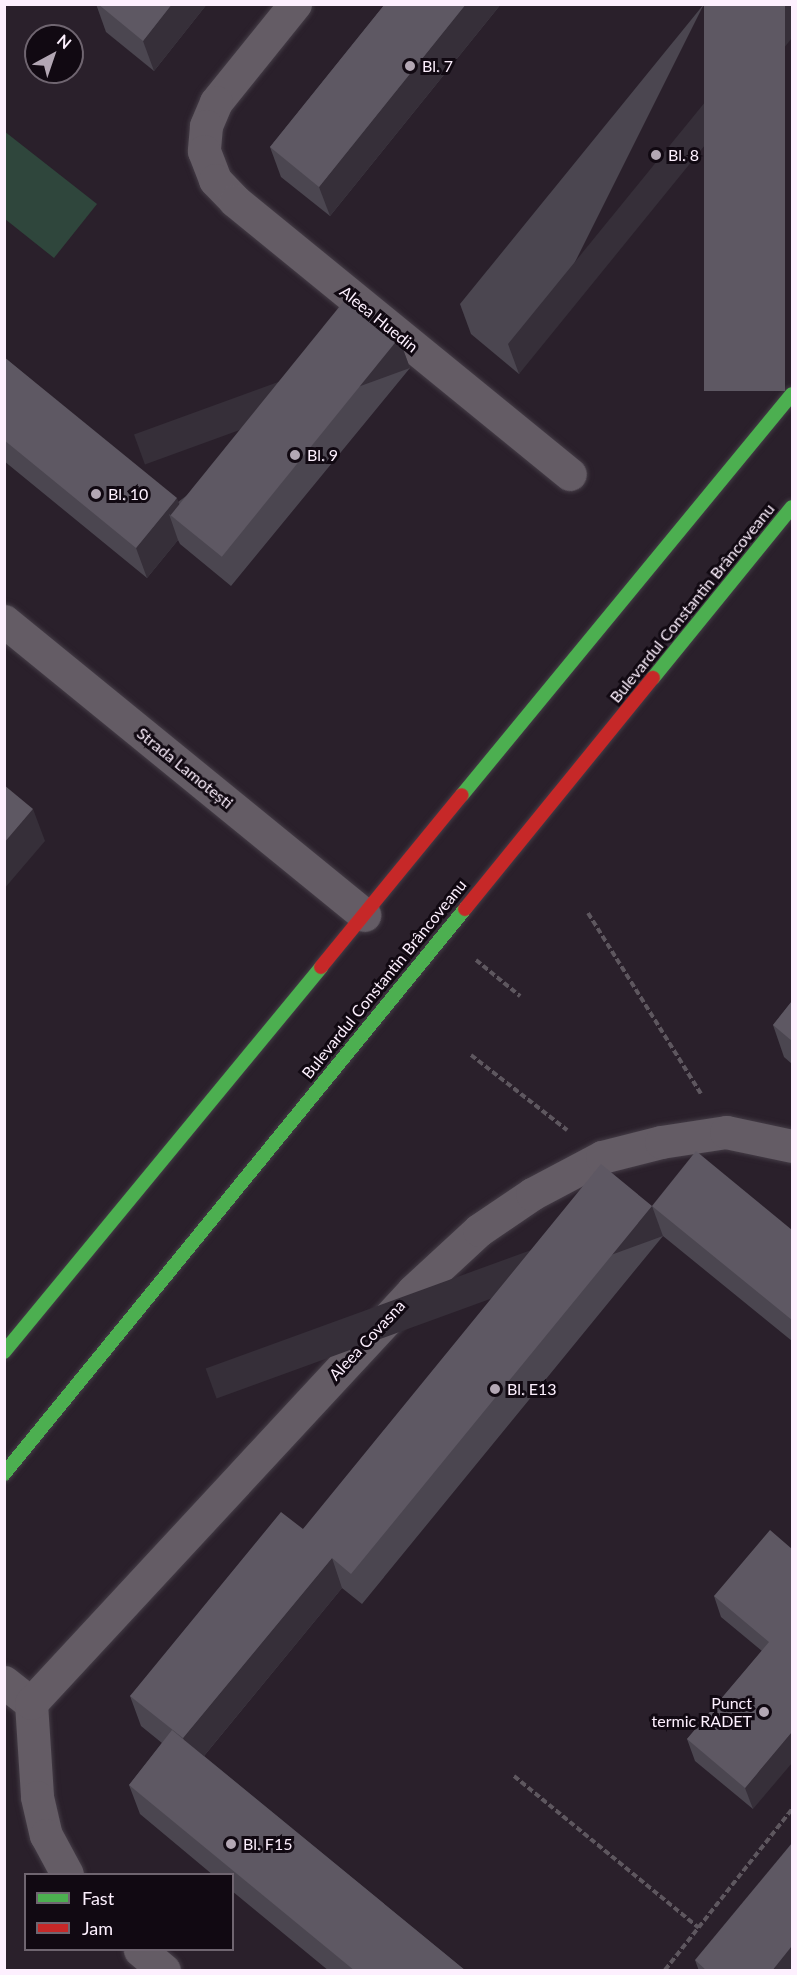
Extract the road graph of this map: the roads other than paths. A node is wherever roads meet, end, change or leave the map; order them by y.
1 (295, 4) edge
2 (792, 394) edge
3 (570, 474) dead end
4 (792, 507) edge
5 (4, 621) edge
6 (364, 915) junction
7 (792, 1146) edge
8 (4, 1352) edge
9 (4, 1474) edge
10 (4, 1682) edge
11 (31, 1703) junction
12 (66, 1873) edge
13 (141, 1951) edge
14 (164, 1971) edge

1 - 3 street, Aleea Huedin
2 - 6 main road
4 - 9 main road, Bulevardul Constantin Brâncoveanu
5 - 6 street, Strada Lamotești
6 - 8 main road
7 - 11 street, Aleea Covasna
10 - 11 street
11 - 12 street
13 - 14 street

